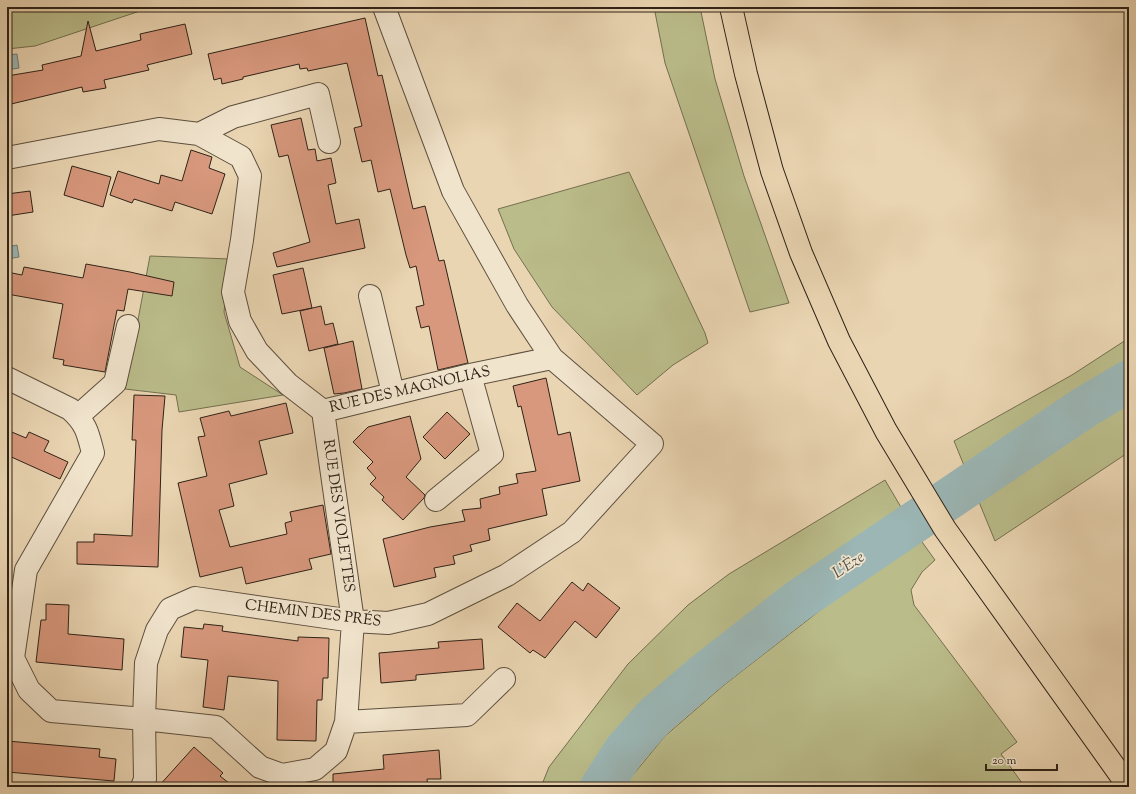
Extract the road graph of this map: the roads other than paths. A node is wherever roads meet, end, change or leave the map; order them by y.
1 (384, 7) edge
2 (731, 7) edge
3 (199, 134) junction
4 (329, 142) dead end
5 (7, 158) edge
6 (370, 296) dead end
7 (128, 326) dead end
8 (552, 358) junction
9 (470, 375) junction
10 (7, 378) edge
11 (393, 393) junction
12 (322, 411) junction
13 (78, 416) junction
14 (436, 500) dead end
15 (353, 621) junction
16 (504, 679) dead end
17 (144, 718) junction
18 (346, 722) junction
19 (260, 767) junction
20 (142, 787) edge
21 (281, 787) edge
22 (1129, 787) edge

1 - 8 street
2 - 22 main road
3 - 4 street
3 - 5 street, RUE DES MAGNOLIAS
3 - 12 street, RUE DES MAGNOLIAS
6 - 11 street
7 - 13 street
8 - 9 street, RUE DES MAGNOLIAS
8 - 15 street, CHEMIN DES PRÉS
9 - 11 street, RUE DES MAGNOLIAS
9 - 14 street
10 - 13 street
11 - 12 street, RUE DES MAGNOLIAS
12 - 15 street, RUE DES VIOLETTES
13 - 17 street
15 - 17 street, CHEMIN DES PRÉS
15 - 18 street, RUE DES VIOLETTES
16 - 18 street
17 - 19 street
17 - 20 street, CHEMIN DES PRÉS
18 - 19 street, RUE DES VIOLETTES
19 - 21 street

